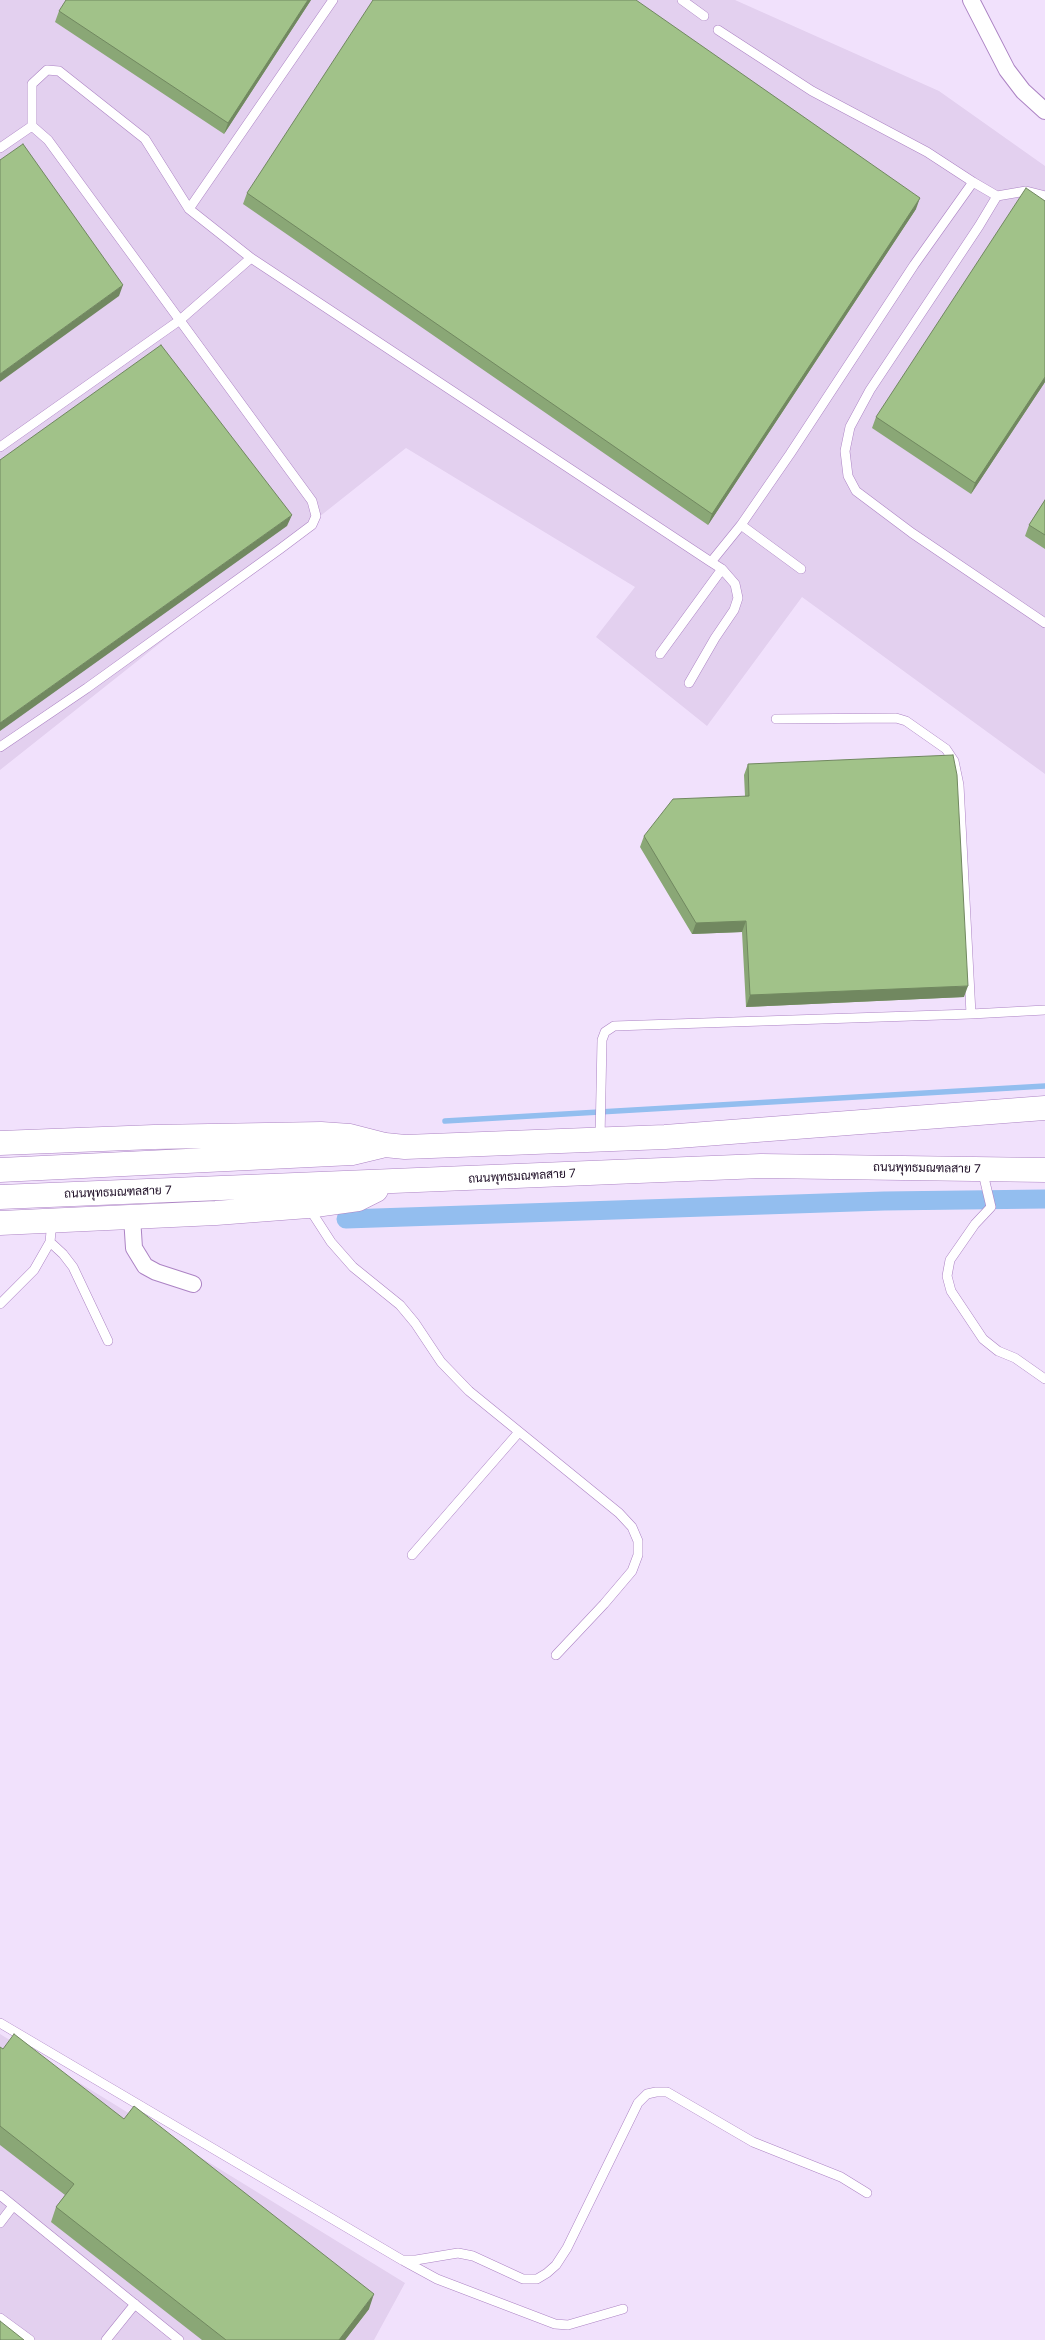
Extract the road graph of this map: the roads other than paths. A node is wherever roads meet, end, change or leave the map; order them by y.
1 (333, 0) edge
2 (682, 0) edge
3 (971, 0) edge
4 (704, 16) dead end
5 (718, 30) dead end
6 (1045, 111) edge
7 (32, 126) junction
8 (0, 148) edge
9 (973, 182) junction
10 (997, 196) junction
11 (1045, 196) edge
12 (189, 208) junction
13 (251, 258) junction
14 (180, 320) junction
15 (0, 447) edge
16 (740, 525) junction
17 (711, 562) junction
18 (722, 569) junction
19 (801, 569) dead end
20 (1045, 623) edge
21 (660, 654) dead end
22 (689, 684) dead end
23 (776, 719) dead end
24 (0, 747) edge
25 (1045, 1010) edge
26 (971, 1014) junction
27 (1045, 1108) edge
28 (600, 1139) junction
29 (0, 1143) edge
30 (385, 1145) junction
31 (982, 1168) junction
32 (0, 1170) edge
33 (1045, 1170) edge
34 (392, 1182) junction
35 (0, 1197) edge
36 (308, 1206) junction
37 (132, 1217) junction
38 (0, 1222) edge
39 (52, 1231) junction
40 (193, 1284) dead end
41 (0, 1304) edge
42 (108, 1341) dead end
43 (1045, 1378) edge
44 (519, 1432) junction
45 (412, 1555) dead end
46 (556, 1655) dead end
47 (0, 2023) edge
48 (867, 2193) dead end
49 (0, 2195) edge
50 (13, 2206) junction
51 (0, 2223) edge
52 (402, 2260) junction
53 (135, 2304) junction
54 (623, 2309) dead end
55 (0, 2318) edge
56 (30, 2340) edge
57 (106, 2340) edge
58 (179, 2340) edge

1 - 12 lane
2 - 4 lane
3 - 6 street
5 - 9 lane
7 - 8 lane
7 - 12 lane
7 - 14 lane
9 - 10 lane
9 - 16 lane
10 - 11 lane
10 - 20 lane
12 - 13 lane
13 - 14 lane
13 - 17 lane
14 - 15 lane
14 - 24 lane
16 - 17 lane
16 - 19 lane
17 - 18 lane
18 - 21 lane
18 - 22 lane
23 - 26 lane
25 - 26 lane
26 - 28 lane
27 - 28 main road
28 - 30 main road
29 - 30 main road
30 - 32 main road
31 - 33 main road, ถนนพุทธมณฑลสาย 7
31 - 34 main road, ถนนพุทธมณฑลสาย 7
31 - 43 lane
34 - 35 main road, ถนนพุทธมณฑลสาย 7
34 - 36 main road
36 - 37 main road
36 - 44 lane
37 - 39 main road
37 - 40 street
38 - 39 main road
39 - 41 lane
39 - 42 lane
44 - 45 lane
44 - 46 lane
47 - 52 lane
48 - 52 lane
49 - 50 lane
50 - 51 lane
50 - 53 lane
52 - 54 lane
53 - 57 lane
53 - 58 lane
55 - 56 lane

